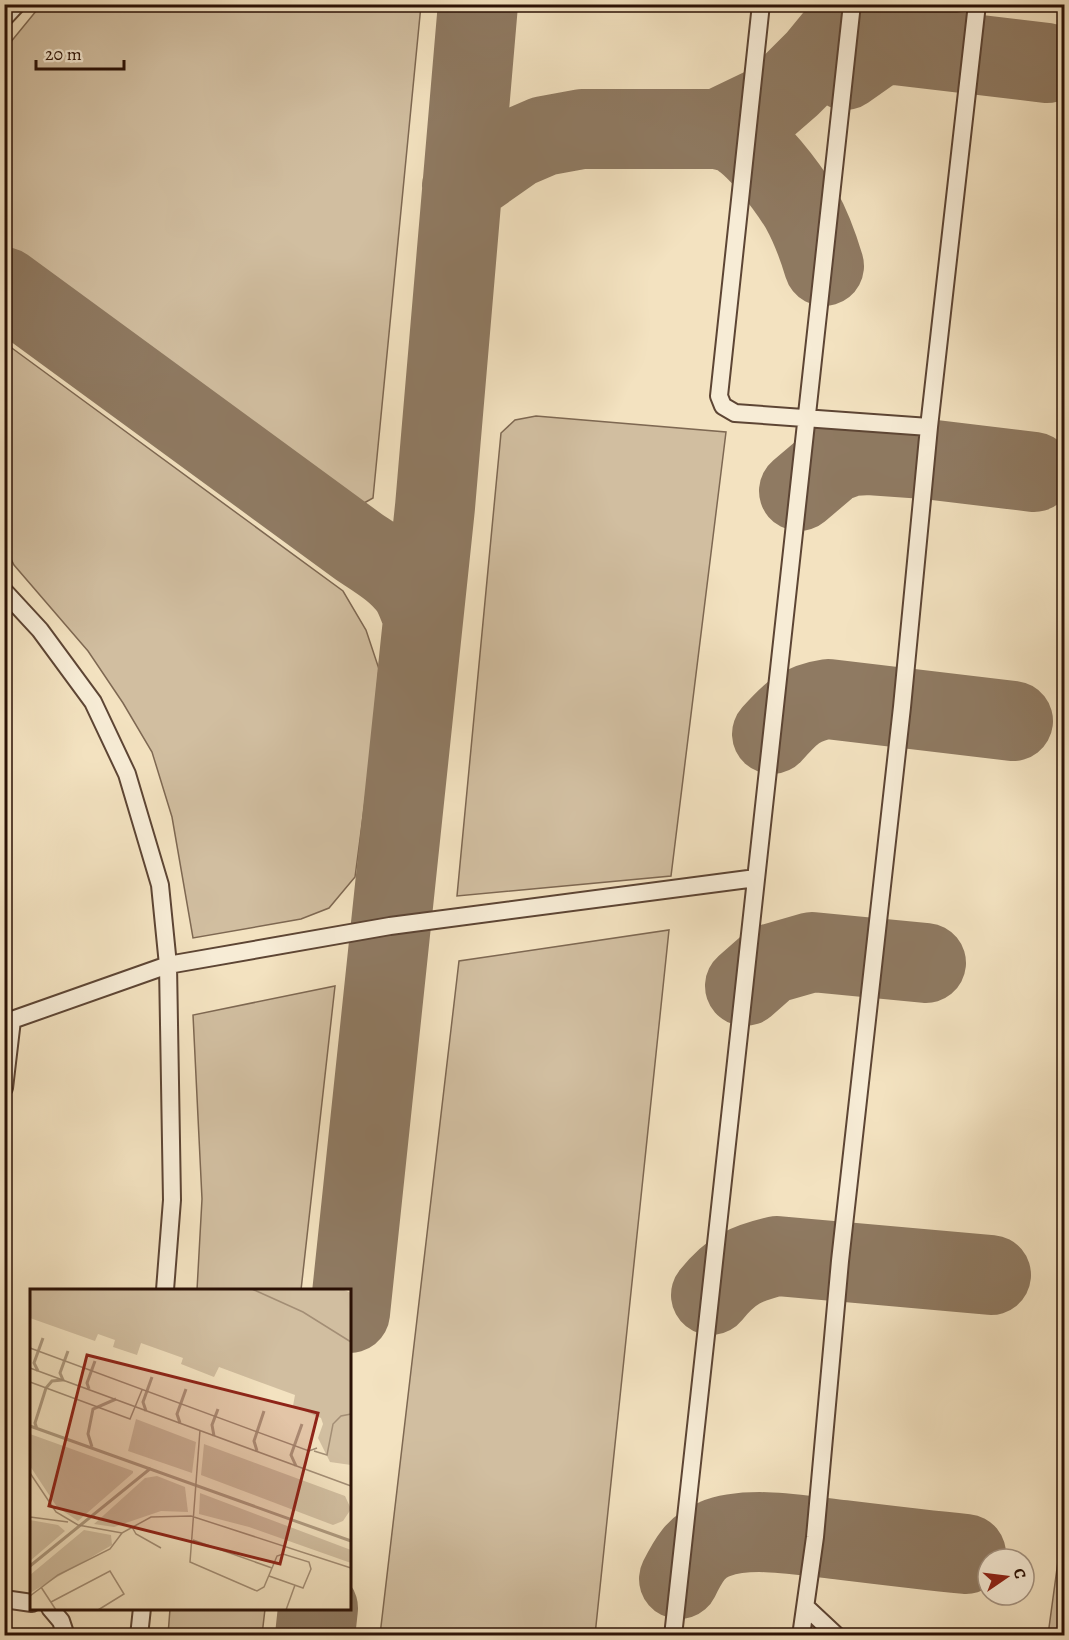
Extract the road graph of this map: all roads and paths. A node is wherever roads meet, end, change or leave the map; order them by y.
1 (17, 4) edge
2 (761, 4) edge
3 (852, 4) edge
4 (977, 4) edge
5 (4, 18) edge
6 (807, 418) junction
7 (929, 427) junction
8 (4, 591) edge
9 (756, 878) junction
10 (168, 964) junction
11 (8, 1020) edge
12 (4, 1088) edge
13 (165, 1289) edge
14 (4, 1599) edge
15 (30, 1604) edge
16 (806, 1607) junction
17 (52, 1610) edge
18 (141, 1610) edge
19 (66, 1635) edge
20 (140, 1635) edge
21 (673, 1635) edge
22 (801, 1635) edge
23 (837, 1635) edge

1 - 5 lane
2 - 6 lane
3 - 6 lane
4 - 7 lane
6 - 7 lane
6 - 9 lane
7 - 16 lane
8 - 10 lane
9 - 10 lane
9 - 21 lane
10 - 11 lane
10 - 13 lane
11 - 12 lane
14 - 15 lane
16 - 22 lane
16 - 23 lane
17 - 19 lane
18 - 20 lane

